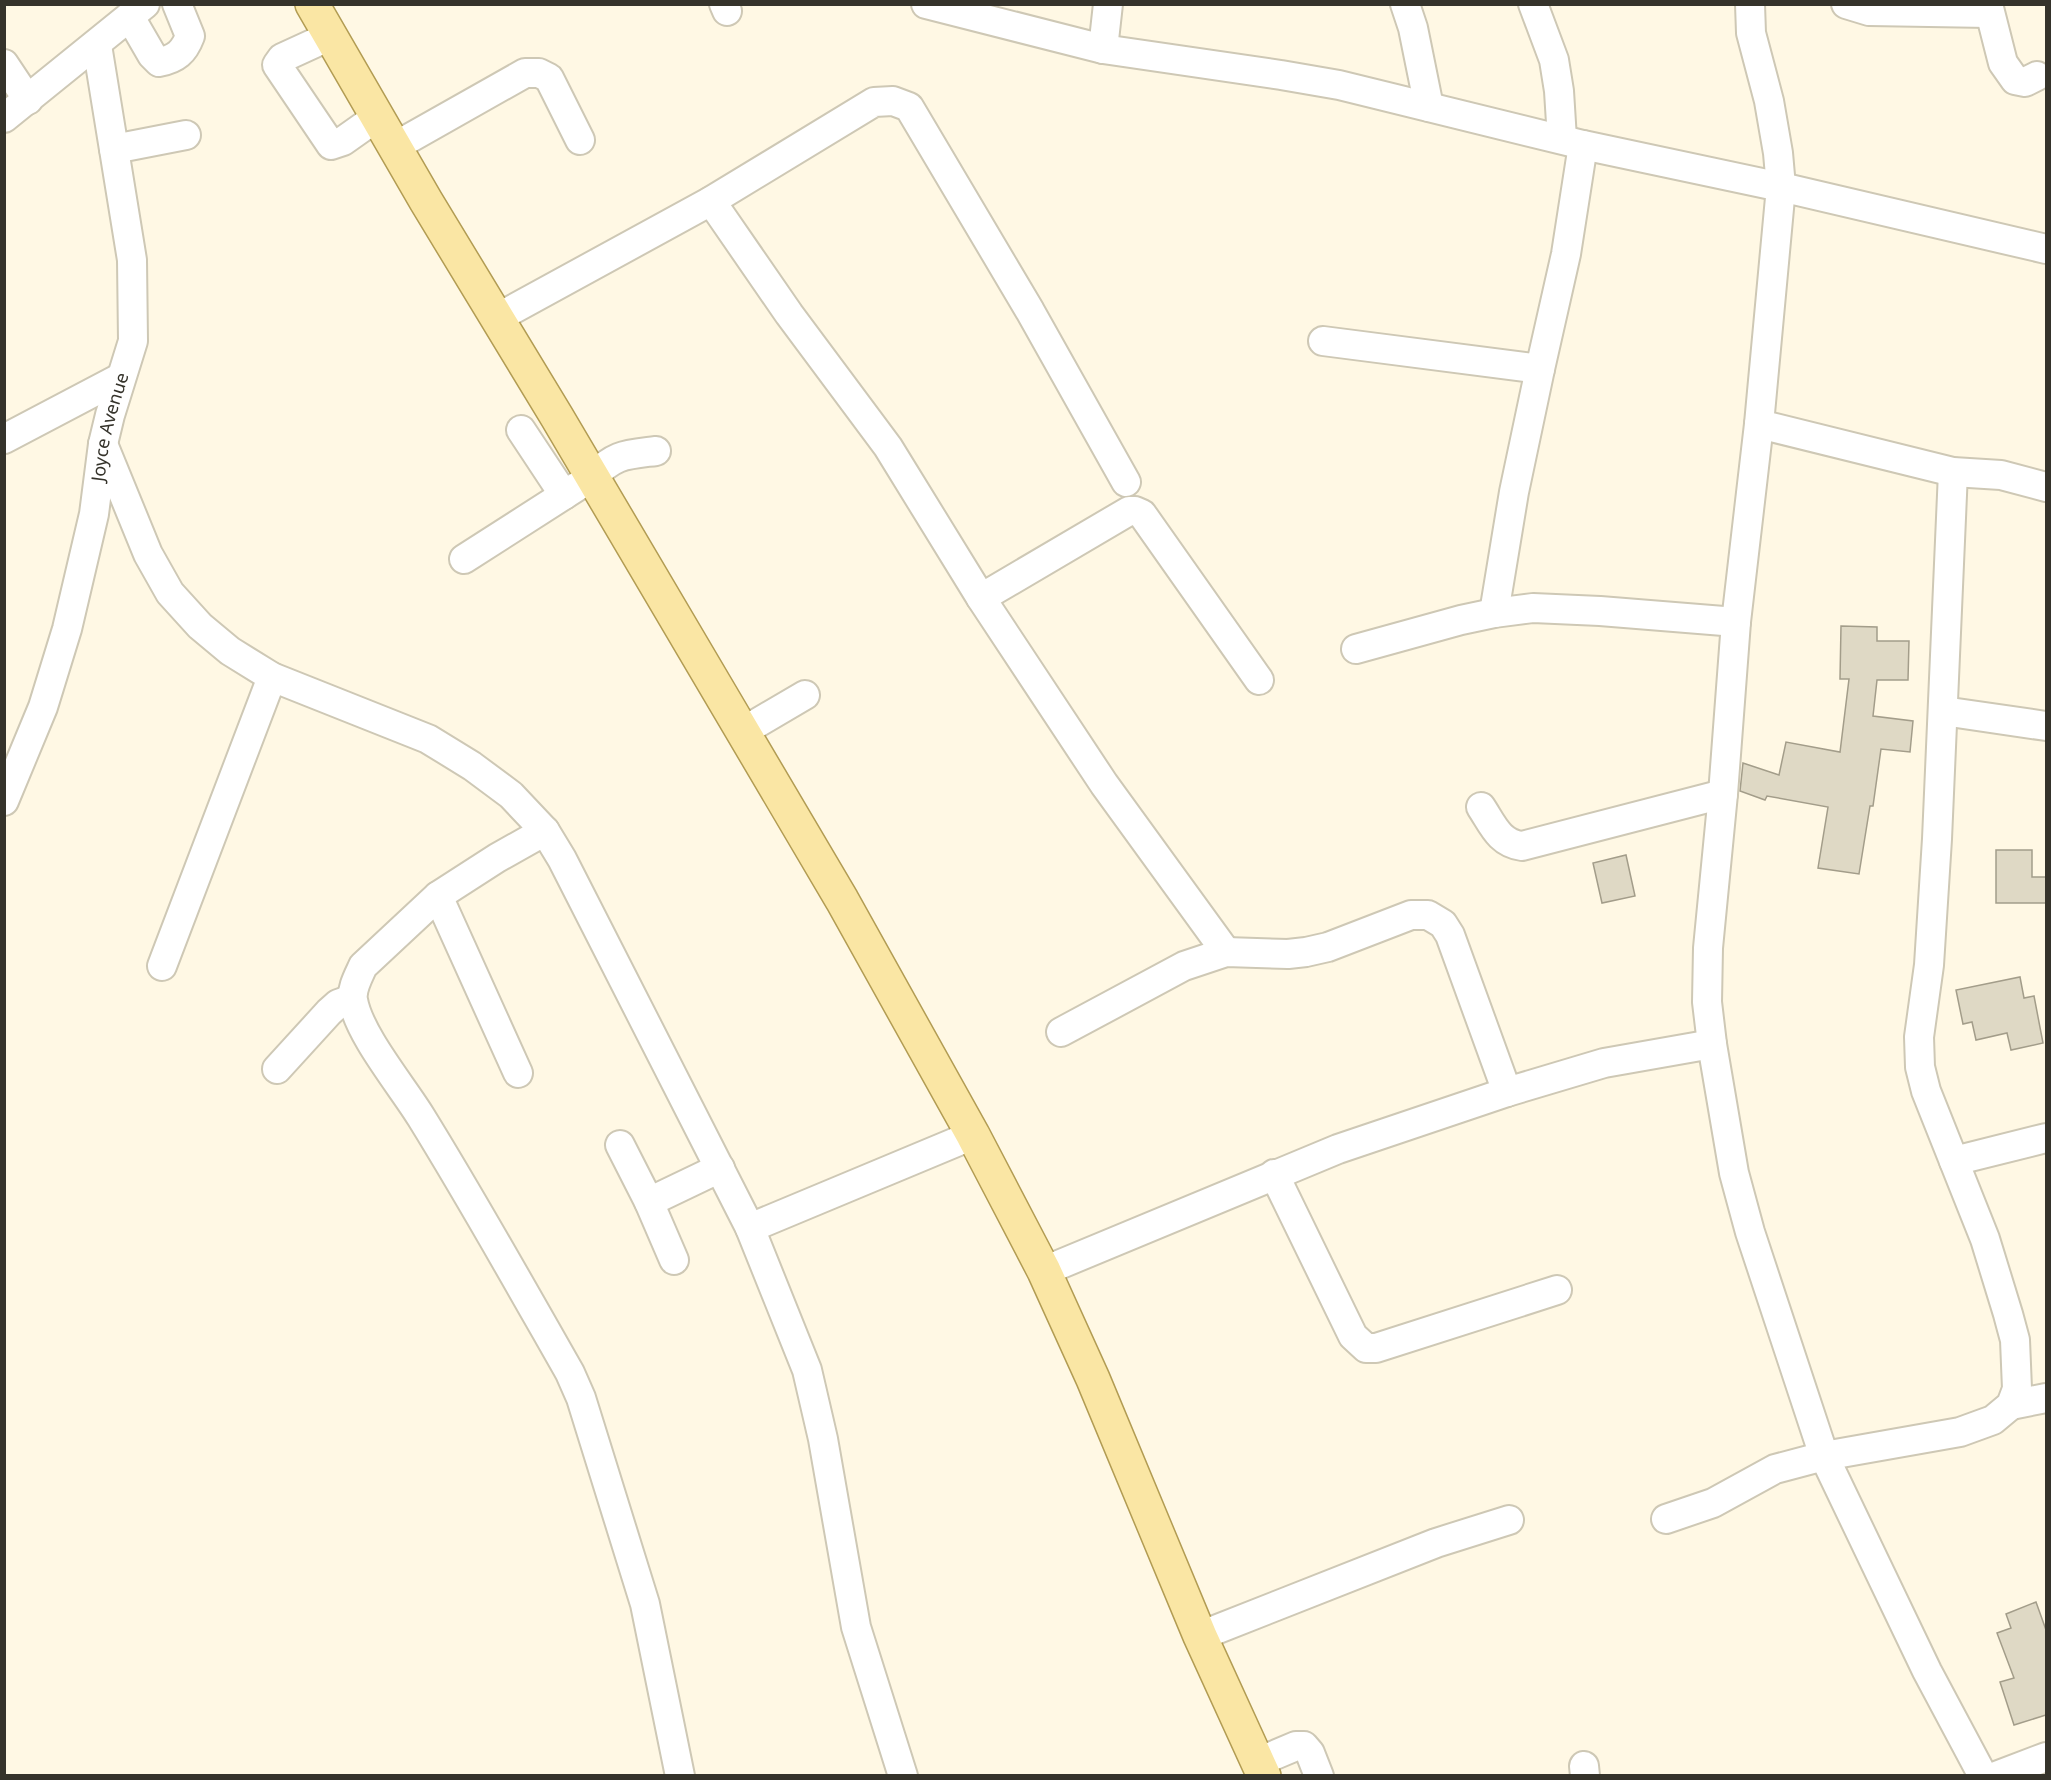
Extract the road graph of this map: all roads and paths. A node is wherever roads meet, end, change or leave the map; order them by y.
1 (177, 4) edge
2 (312, 4) edge
3 (926, 4) edge
4 (1108, 4) edge
5 (1405, 4) edge
6 (1533, 4) edge
7 (1750, 4) edge
8 (1846, 4) edge
9 (1989, 9) edge
10 (138, 11) edge
11 (330, 36) junction
12 (97, 45) junction
13 (1103, 49) junction
14 (4, 64) edge
15 (2037, 76) dead end
16 (28, 100) junction
17 (1429, 107) junction
18 (377, 117) junction
19 (4, 118) edge
20 (186, 135) dead end
21 (580, 140) dead end
22 (1573, 142) junction
23 (394, 147) junction
24 (114, 150) junction
25 (1781, 187) junction
26 (711, 201) junction
27 (2046, 249) edge
28 (497, 318) junction
29 (1323, 341) dead end
30 (1540, 369) junction
31 (120, 378) junction
32 (1759, 424) junction
33 (521, 430) dead end
34 (4, 439) edge
35 (103, 444) junction
36 (656, 451) dead end
37 (1953, 472) junction
38 (592, 477) junction
39 (1126, 482) dead end
40 (2046, 487) edge
41 (564, 495) junction
42 (464, 559) dead end
43 (981, 598) junction
44 (1494, 613) junction
45 (1736, 622) junction
46 (1356, 649) dead end
47 (272, 677) junction
48 (1259, 680) dead end
49 (804, 695) dead end
50 (1943, 711) junction
51 (2046, 726) edge
52 (742, 732) junction
53 (1723, 794) junction
54 (4, 801) edge
55 (1481, 807) dead end
56 (545, 831) junction
57 (438, 896) junction
58 (1226, 952) junction
59 (162, 966) dead end
60 (352, 999) junction
61 (1061, 1032) dead end
62 (1712, 1044) junction
63 (277, 1069) dead end
64 (518, 1073) dead end
65 (1507, 1092) junction
66 (973, 1135) junction
67 (2046, 1138) edge
68 (620, 1145) dead end
69 (1954, 1161) junction
70 (720, 1168) junction
71 (1274, 1174) junction
72 (650, 1202) junction
73 (750, 1228) junction
74 (674, 1260) dead end
75 (1044, 1271) junction
76 (1557, 1290) dead end
77 (2046, 1398) edge
78 (2011, 1405) junction
79 (1824, 1456) junction
80 (1666, 1519) dead end
81 (1509, 1520) dead end
82 (1200, 1636) junction
83 (2046, 1757) edge
84 (1261, 1769) edge
85 (680, 1776) edge
86 (903, 1776) edge
87 (1319, 1776) edge
88 (1983, 1776) edge
89 (1996, 1776) edge

1 - 10 street
2 - 11 main road
3 - 13 street
4 - 13 street
5 - 17 street
6 - 22 street
7 - 25 street
8 - 9 street
9 - 15 street
10 - 12 street
11 - 18 main road
11 - 18 street
12 - 16 street
12 - 24 street, Joyce Avenue
13 - 17 street
14 - 16 street
16 - 19 street
17 - 22 street
18 - 23 main road
20 - 24 street
21 - 23 street
22 - 25 street
22 - 30 street
23 - 28 main road
24 - 31 street, Joyce Avenue
25 - 27 street
25 - 32 street
26 - 28 street
26 - 39 street
26 - 43 street
28 - 38 main road
29 - 30 street
30 - 44 street
31 - 34 street
31 - 35 street, Joyce Avenue
32 - 37 street
32 - 45 street
33 - 41 street
35 - 47 street
35 - 54 street, Joyce Avenue
36 - 38 street
37 - 40 street
37 - 50 street
38 - 41 street
38 - 52 main road
41 - 42 street
43 - 48 street
43 - 58 street
44 - 45 street
44 - 46 street
45 - 53 street
47 - 56 street
47 - 59 street
49 - 52 street
50 - 51 street
50 - 69 street
52 - 66 main road
53 - 55 street
53 - 62 street
56 - 57 street
56 - 70 street
57 - 60 street
57 - 64 street
58 - 61 street
58 - 65 street
60 - 63 street
60 - 85 street
62 - 65 street
62 - 79 street
65 - 71 street
66 - 73 street
66 - 75 main road
67 - 69 street
68 - 72 street
69 - 78 street
70 - 72 street
70 - 73 street
71 - 75 street
71 - 76 street
72 - 74 street
73 - 86 street
75 - 82 main road
77 - 78 street
78 - 79 street
79 - 80 street
79 - 88 street
81 - 82 street
82 - 84 main road
83 - 89 street
84 - 87 street

